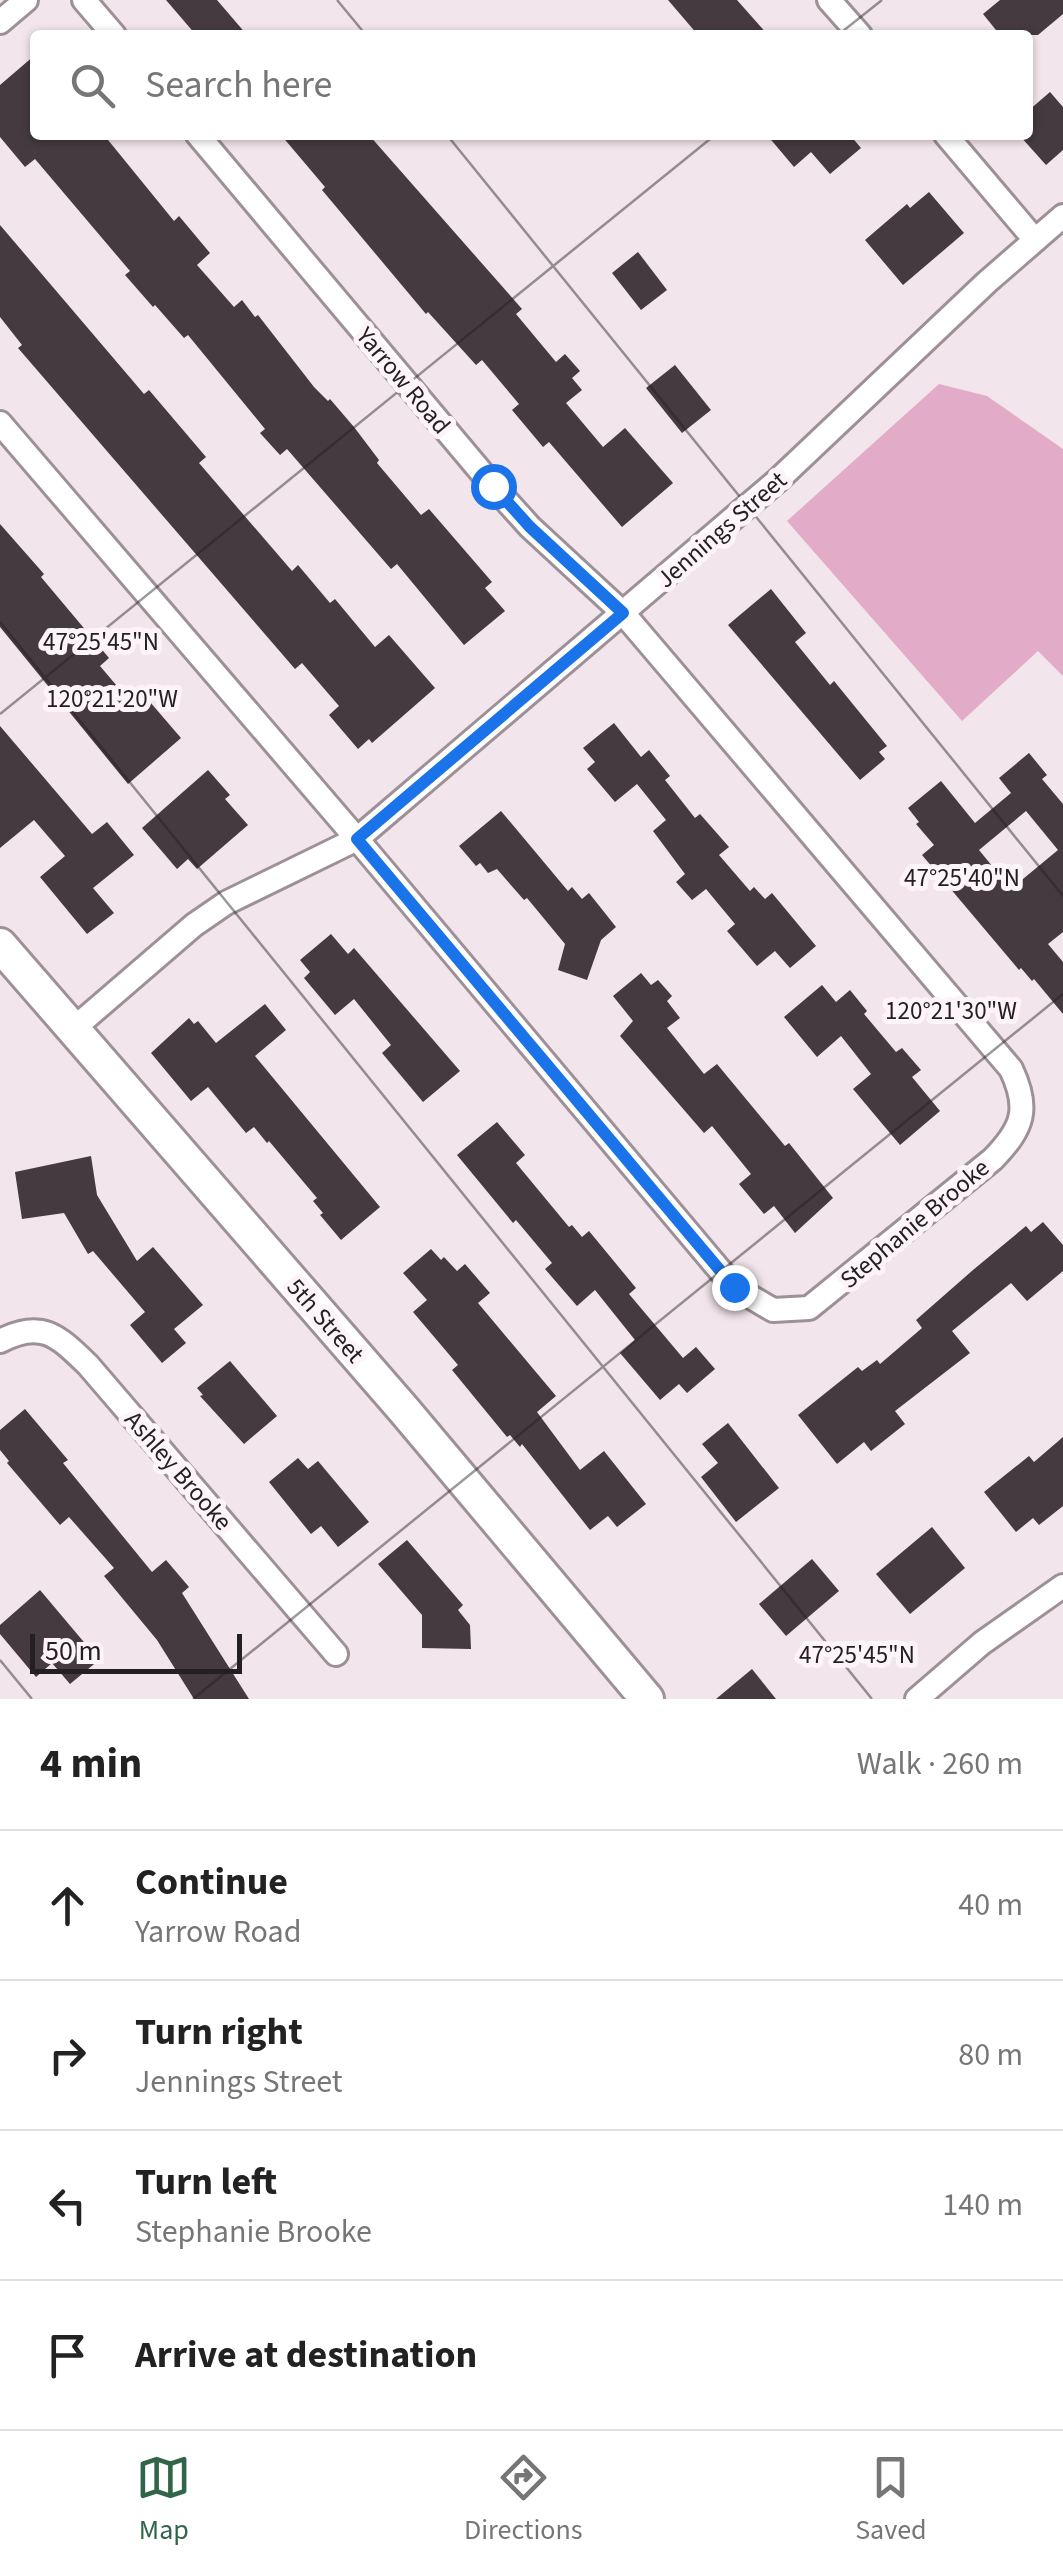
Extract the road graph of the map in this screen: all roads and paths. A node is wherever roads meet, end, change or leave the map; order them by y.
1 (26, 0) edge
2 (84, 0) edge
3 (830, 0) edge
4 (0, 22) edge
5 (110, 30) edge
6 (856, 30) edge
7 (202, 140) edge
8 (950, 140) edge
9 (1063, 216) edge
10 (1036, 240) junction
11 (0, 423) edge
12 (623, 613) junction
13 (357, 839) junction
14 (0, 946) edge
15 (72, 1030) junction
16 (0, 1342) edge
17 (1063, 1586) edge
18 (336, 1654) dead end
19 (647, 1699) edge
20 (917, 1699) edge

1 - 4 street
2 - 5 street
3 - 6 street
7 - 12 street, Yarrow Road
8 - 10 street
9 - 10 street, Jennings Street
10 - 12 street, Jennings Street
11 - 13 street, Stephanie Brooke
12 - 13 street, Jennings Street
12 - 13 street, Stephanie Brooke
13 - 15 street, Jennings Street
14 - 15 street, 5th Street
15 - 19 street, 5th Street
16 - 18 street, Ashley Brooke
17 - 20 street

